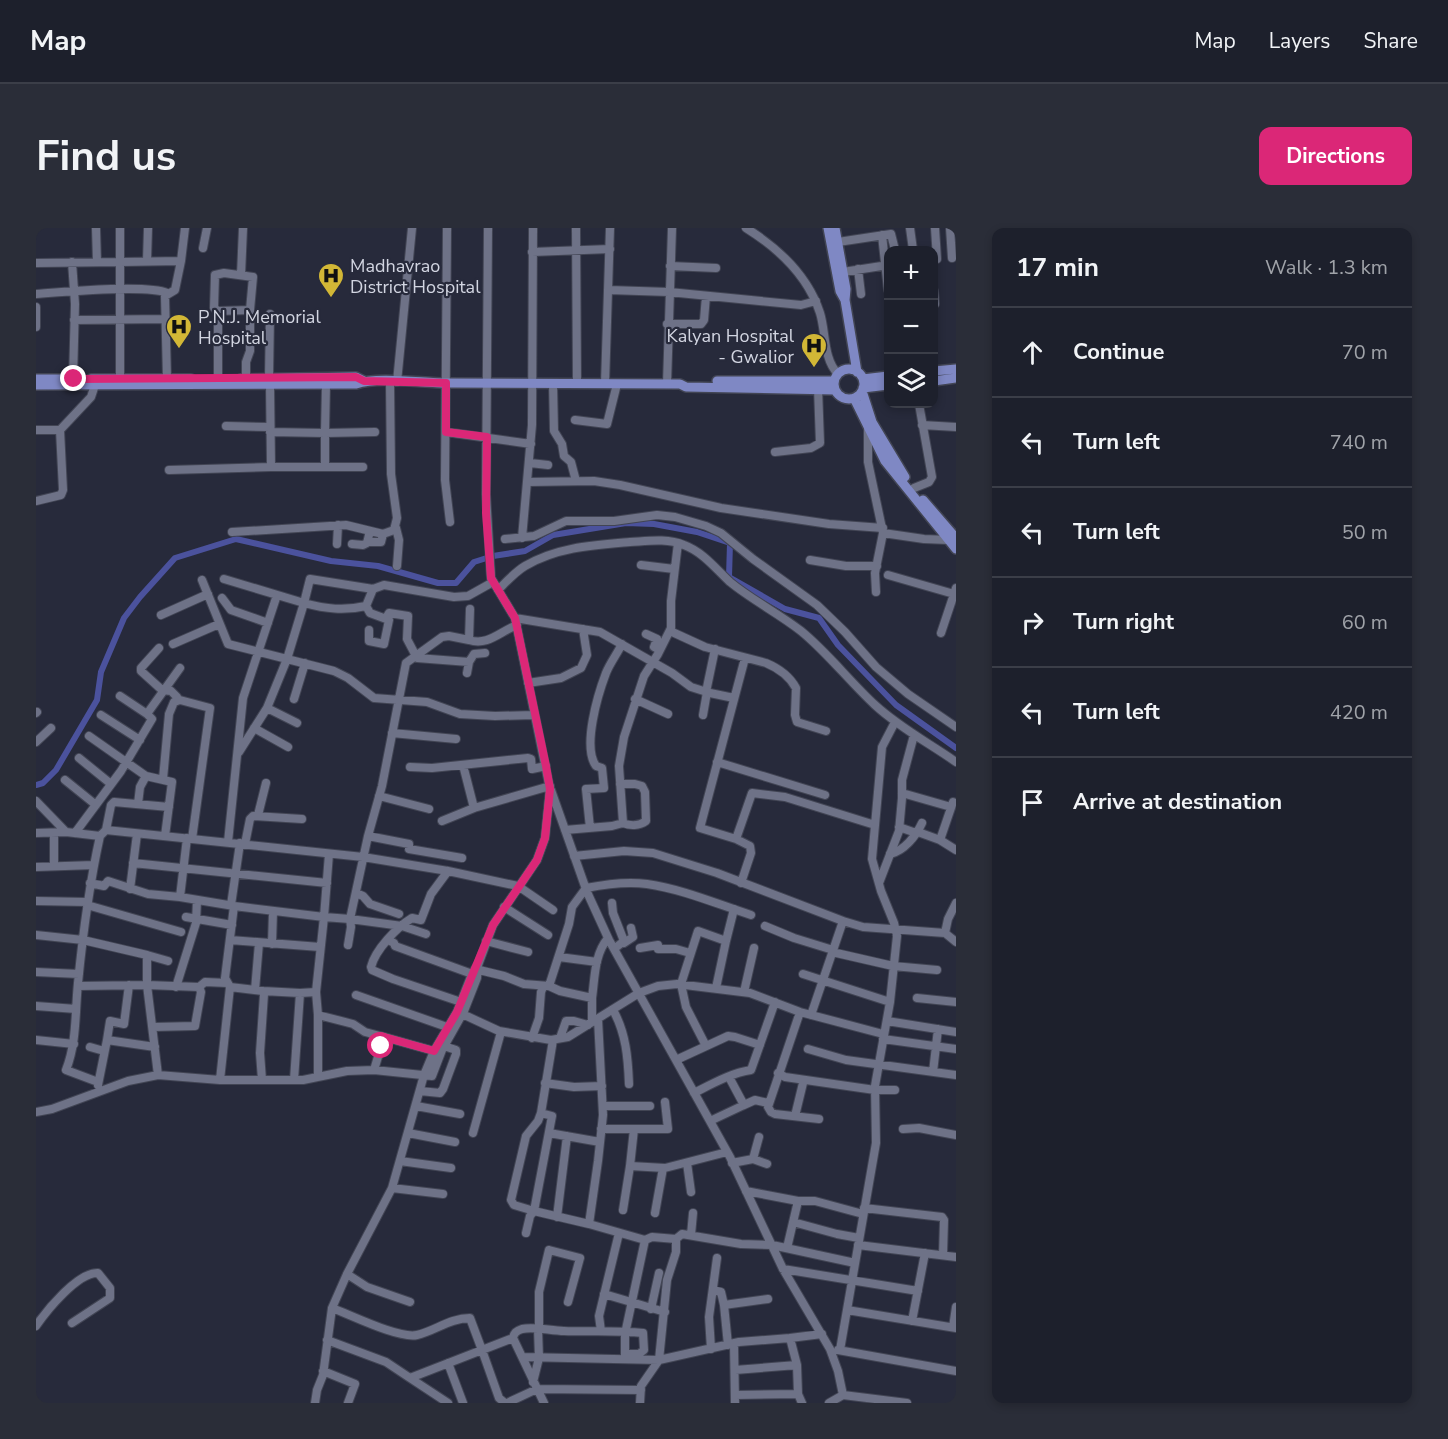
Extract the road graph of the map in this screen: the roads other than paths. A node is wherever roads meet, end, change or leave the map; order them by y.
1 (96, 228) edge
2 (120, 228) edge
3 (148, 228) edge
4 (185, 228) edge
5 (207, 228) edge
6 (243, 228) edge
7 (412, 228) edge
8 (447, 228) edge
9 (488, 228) edge
10 (533, 228) edge
11 (576, 228) edge
12 (610, 228) edge
13 (672, 228) edge
14 (746, 228) edge
15 (828, 228) edge
16 (835, 228) edge
17 (910, 228) edge
18 (935, 228) edge
19 (950, 228) edge
20 (876, 233) edge
21 (838, 242) junction
22 (894, 246) edge
23 (912, 246) edge
24 (935, 246) edge
25 (203, 248) dead end
26 (610, 249) junction
27 (576, 250) junction
28 (532, 252) junction
29 (884, 256) edge
30 (954, 258) edge
31 (938, 259) edge
32 (120, 261) junction
33 (147, 261) junction
34 (181, 261) junction
35 (72, 262) junction
36 (97, 262) junction
37 (36, 263) edge
38 (884, 265) edge
39 (670, 266) junction
40 (716, 268) dead end
41 (858, 269) junction
42 (843, 272) junction
43 (242, 275) junction
44 (120, 290) junction
45 (609, 290) junction
46 (74, 291) junction
47 (669, 292) junction
48 (167, 293) junction
49 (36, 294) edge
50 (861, 294) dead end
51 (706, 296) junction
52 (845, 300) junction
53 (816, 301) junction
54 (36, 307) edge
55 (250, 310) junction
56 (218, 311) junction
57 (270, 314) dead end
58 (166, 319) junction
59 (74, 320) junction
60 (120, 320) junction
61 (667, 324) junction
62 (36, 327) edge
63 (956, 369) edge
64 (938, 371) edge
65 (884, 377) edge
66 (120, 378) junction
67 (167, 378) junction
68 (956, 378) edge
69 (36, 379) edge
70 (74, 379) junction
71 (218, 379) junction
72 (246, 379) junction
73 (938, 380) edge
74 (269, 381) junction
75 (364, 381) junction
76 (836, 381) junction
77 (133, 382) junction
78 (394, 382) junction
79 (861, 382) junction
80 (446, 383) junction
81 (488, 383) junction
82 (532, 383) junction
83 (554, 383) junction
84 (576, 383) junction
85 (326, 384) junction
86 (605, 384) junction
87 (617, 384) junction
88 (667, 384) junction
89 (680, 384) junction
90 (36, 385) edge
91 (95, 385) junction
92 (884, 385) edge
93 (818, 388) junction
94 (854, 398) junction
95 (920, 408) edge
96 (575, 420) dead end
97 (869, 424) junction
98 (922, 425) junction
99 (226, 426) dead end
100 (956, 428) edge
101 (36, 430) edge
102 (60, 430) junction
103 (270, 430) junction
104 (375, 432) dead end
105 (446, 432) junction
106 (325, 433) junction
107 (487, 437) junction
108 (531, 444) junction
109 (775, 452) dead end
110 (530, 463) junction
111 (548, 465) dead end
112 (271, 467) junction
113 (325, 467) junction
114 (363, 467) dead end
115 (169, 470) dead end
116 (576, 481) junction
117 (528, 482) junction
118 (914, 489) junction
119 (36, 501) edge
120 (450, 522) dead end
121 (338, 525) junction
122 (396, 528) junction
123 (883, 530) junction
124 (370, 531) junction
125 (232, 532) dead end
126 (383, 534) junction
127 (522, 538) junction
128 (505, 539) dead end
129 (952, 539) edge
130 (369, 542) junction
131 (678, 543) junction
132 (337, 544) dead end
133 (352, 544) dead end
134 (956, 549) edge
135 (810, 560) dead end
136 (397, 566) dead end
137 (641, 566) dead end
138 (877, 566) junction
139 (674, 569) junction
140 (888, 575) dead end
141 (224, 579) dead end
142 (202, 580) dead end
143 (492, 580) junction
144 (373, 589) junction
145 (498, 590) junction
146 (955, 591) edge
147 (876, 592) dead end
148 (208, 594) junction
149 (277, 595) junction
150 (222, 598) dead end
151 (304, 603) junction
152 (366, 606) junction
153 (470, 609) dead end
154 (161, 615) dead end
155 (386, 618) junction
156 (516, 621) junction
157 (268, 623) junction
158 (219, 624) junction
159 (583, 629) junction
160 (369, 630) dead end
161 (670, 631) junction
162 (941, 633) dead end
163 (646, 634) dead end
164 (469, 640) junction
165 (173, 644) dead end
166 (622, 644) junction
167 (159, 648) dead end
168 (715, 649) junction
169 (660, 650) junction
170 (260, 651) junction
171 (484, 653) dead end
172 (414, 656) junction
173 (745, 657) junction
174 (286, 659) junction
175 (469, 662) junction
176 (654, 662) junction
177 (305, 663) junction
178 (180, 668) dead end
179 (467, 673) dead end
180 (528, 683) junction
181 (162, 690) junction
182 (707, 692) junction
183 (120, 696) dead end
184 (734, 698) junction
185 (294, 699) dead end
186 (635, 699) junction
187 (176, 700) junction
188 (398, 700) junction
189 (267, 708) junction
190 (147, 714) junction
191 (668, 714) dead end
192 (102, 715) dead end
193 (534, 715) junction
194 (703, 715) dead end
195 (895, 722) junction
196 (297, 723) dead end
197 (956, 727) edge
198 (51, 728) dead end
199 (254, 728) junction
200 (826, 731) dead end
201 (392, 733) junction
202 (914, 735) junction
203 (89, 736) dead end
204 (456, 739) dead end
205 (140, 740) junction
206 (36, 742) edge
207 (288, 747) dead end
208 (239, 753) junction
209 (79, 758) dead end
210 (126, 762) junction
211 (717, 762) junction
212 (956, 762) edge
213 (463, 765) junction
214 (546, 766) junction
215 (410, 767) dead end
216 (146, 776) junction
217 (163, 779) junction
218 (65, 780) dead end
219 (266, 783) dead end
220 (111, 784) junction
221 (620, 784) junction
222 (550, 788) junction
223 (902, 793) junction
224 (825, 795) dead end
225 (379, 796) junction
226 (36, 801) edge
227 (138, 804) junction
228 (96, 805) junction
229 (169, 807) junction
230 (474, 808) junction
231 (429, 809) dead end
232 (258, 815) junction
233 (303, 819) dead end
234 (442, 821) dead end
235 (623, 823) junction
236 (922, 823) dead end
237 (875, 825) junction
238 (899, 827) junction
239 (590, 828) junction
240 (565, 830) junction
241 (36, 833) edge
242 (54, 833) junction
243 (71, 833) junction
244 (103, 833) junction
245 (917, 833) junction
246 (137, 834) junction
247 (165, 836) junction
248 (368, 836) junction
249 (190, 839) junction
250 (736, 839) junction
251 (940, 840) junction
252 (228, 842) junction
253 (242, 844) junction
254 (956, 849) edge
255 (329, 854) junction
256 (890, 854) junction
257 (574, 856) junction
258 (363, 857) junction
259 (462, 858) dead end
260 (133, 863) junction
261 (94, 865) junction
262 (54, 866) junction
263 (36, 867) edge
264 (183, 869) junction
265 (448, 871) junction
266 (236, 874) junction
267 (90, 883) junction
268 (741, 883) junction
269 (879, 883) junction
270 (327, 884) junction
271 (518, 886) junction
272 (586, 888) junction
273 (130, 889) junction
274 (356, 893) junction
275 (180, 897) junction
276 (197, 900) junction
277 (36, 901) edge
278 (87, 903) junction
279 (612, 903) dead end
280 (956, 903) edge
281 (233, 906) junction
282 (504, 906) junction
283 (734, 909) junction
284 (553, 910) dead end
285 (273, 911) junction
286 (399, 914) dead end
287 (751, 915) dead end
288 (186, 917) dead end
289 (324, 917) junction
290 (196, 919) junction
291 (350, 919) junction
292 (843, 921) junction
293 (232, 925) junction
294 (402, 926) junction
295 (765, 926) dead end
296 (631, 928) dead end
297 (896, 931) junction
298 (181, 932) dead end
299 (945, 933) junction
300 (426, 934) dead end
301 (36, 935) edge
302 (548, 935) dead end
303 (608, 938) junction
304 (83, 940) junction
305 (230, 940) junction
306 (388, 940) junction
307 (486, 941) junction
308 (726, 941) junction
309 (956, 942) edge
310 (259, 943) junction
311 (624, 943) junction
312 (272, 944) junction
313 (348, 945) dead end
314 (320, 947) junction
315 (640, 948) dead end
316 (754, 948) dead end
317 (614, 949) junction
318 (833, 951) junction
319 (528, 952) dead end
320 (690, 953) junction
321 (147, 955) junction
322 (558, 957) junction
323 (168, 962) dead end
324 (597, 962) junction
325 (893, 966) junction
326 (938, 970) dead end
327 (476, 971) junction
328 (36, 972) edge
329 (79, 974) junction
330 (803, 974) dead end
331 (823, 981) junction
332 (681, 984) junction
333 (147, 985) junction
334 (228, 985) junction
335 (78, 986) junction
336 (129, 986) junction
337 (546, 986) junction
338 (177, 987) junction
339 (199, 987) junction
340 (716, 988) junction
341 (259, 991) junction
342 (316, 992) junction
343 (744, 992) junction
344 (300, 993) junction
345 (639, 993) junction
346 (356, 995) dead end
347 (592, 998) junction
348 (917, 998) dead end
349 (461, 1002) junction
350 (775, 1002) junction
351 (890, 1002) junction
352 (956, 1002) edge
353 (36, 1006) edge
354 (76, 1009) junction
355 (613, 1010) junction
356 (800, 1012) junction
357 (460, 1013) junction
358 (811, 1015) junction
359 (318, 1016) junction
360 (887, 1021) junction
361 (593, 1022) junction
362 (153, 1027) junction
363 (447, 1027) junction
364 (938, 1029) junction
365 (501, 1032) junction
366 (956, 1032) edge
367 (883, 1036) junction
368 (384, 1037) junction
369 (532, 1038) junction
370 (557, 1039) junction
371 (36, 1040) edge
372 (107, 1040) junction
373 (74, 1044) junction
374 (760, 1045) junction
375 (444, 1046) junction
376 (706, 1046) junction
377 (937, 1046) junction
378 (90, 1047) dead end
379 (155, 1047) junction
380 (808, 1049) dead end
381 (956, 1049) edge
382 (104, 1051) junction
383 (434, 1051) junction
384 (676, 1060) junction
385 (879, 1064) junction
386 (374, 1070) junction
387 (933, 1072) junction
388 (778, 1073) junction
389 (158, 1075) junction
390 (956, 1075) edge
391 (428, 1076) junction
392 (318, 1077) junction
393 (729, 1077) junction
394 (220, 1080) junction
395 (262, 1080) junction
396 (294, 1080) junction
397 (98, 1082) junction
398 (545, 1083) junction
399 (803, 1083) dead end
400 (629, 1084) dead end
401 (602, 1086) junction
402 (875, 1090) junction
403 (895, 1090) dead end
404 (420, 1091) junction
405 (98, 1092) junction
406 (694, 1093) junction
407 (665, 1102) dead end
408 (768, 1103) junction
409 (744, 1105) junction
410 (416, 1106) junction
411 (603, 1106) junction
412 (650, 1106) dead end
413 (36, 1112) edge
414 (541, 1113) junction
415 (460, 1114) dead end
416 (795, 1116) junction
417 (819, 1119) dead end
418 (710, 1121) junction
419 (601, 1129) junction
420 (634, 1129) junction
421 (903, 1129) dead end
422 (408, 1133) junction
423 (472, 1133) dead end
424 (549, 1133) junction
425 (956, 1135) edge
426 (567, 1136) junction
427 (759, 1137) dead end
428 (455, 1142) dead end
429 (600, 1142) junction
430 (727, 1152) junction
431 (753, 1159) junction
432 (400, 1161) junction
433 (687, 1162) junction
434 (732, 1163) junction
435 (767, 1164) dead end
436 (630, 1166) junction
437 (451, 1168) dead end
438 (663, 1168) junction
439 (392, 1188) junction
440 (746, 1191) junction
441 (691, 1192) dead end
442 (443, 1194) dead end
443 (798, 1201) junction
444 (623, 1210) dead end
445 (534, 1211) junction
446 (863, 1211) junction
447 (693, 1212) dead end
448 (655, 1214) dead end
449 (557, 1217) junction
450 (793, 1222) junction
451 (589, 1224) junction
452 (525, 1233) dead end
453 (619, 1233) junction
454 (691, 1235) junction
455 (676, 1239) junction
456 (645, 1240) junction
457 (858, 1241) junction
458 (772, 1245) junction
459 (787, 1248) junction
460 (925, 1253) junction
461 (943, 1255) junction
462 (956, 1257) edge
463 (717, 1258) dead end
464 (855, 1263) junction
465 (783, 1269) junction
466 (659, 1273) dead end
467 (347, 1274) junction
468 (852, 1282) junction
469 (713, 1290) junction
470 (918, 1291) junction
471 (604, 1294) junction
472 (768, 1299) dead end
473 (410, 1302) dead end
474 (568, 1302) dead end
475 (630, 1302) junction
476 (724, 1305) junction
477 (956, 1307) edge
478 (333, 1308) junction
479 (651, 1309) junction
480 (847, 1310) junction
481 (664, 1312) junction
482 (912, 1321) junction
483 (72, 1323) dead end
484 (36, 1326) edge
485 (955, 1327) edge
486 (538, 1329) junction
487 (601, 1331) junction
488 (625, 1331) junction
489 (822, 1334) junction
490 (513, 1338) junction
491 (790, 1338) junction
492 (327, 1340) junction
493 (731, 1344) junction
494 (711, 1348) junction
495 (830, 1349) junction
496 (482, 1350) junction
497 (840, 1350) junction
498 (625, 1356) junction
499 (523, 1358) junction
500 (538, 1358) junction
501 (659, 1360) junction
502 (448, 1363) junction
503 (797, 1365) junction
504 (735, 1370) junction
505 (323, 1371) junction
506 (956, 1371) edge
507 (410, 1377) junction
508 (535, 1385) junction
509 (641, 1390) junction
510 (798, 1394) junction
511 (843, 1395) junction
512 (735, 1399) edge
513 (315, 1403) edge
514 (348, 1403) edge
515 (448, 1403) edge
516 (463, 1403) edge
517 (506, 1403) edge
518 (544, 1403) edge
519 (640, 1403) edge
520 (802, 1403) edge
521 (829, 1403) edge
522 (902, 1403) edge

1 - 36 street
2 - 32 street
3 - 33 street
4 - 34 street
5 - 25 street
6 - 43 street
7 - 78 street
8 - 80 street
9 - 81 street
10 - 28 street
11 - 27 street
12 - 26 street
13 - 39 street
14 - 53 street
15 - 52 main road
16 - 21 main road
17 - 23 street
18 - 24 street
19 - 30 street
20 - 21 street
20 - 22 street
20 - 29 street
21 - 42 main road
26 - 27 street
26 - 45 street
27 - 28 street
27 - 84 street
28 - 82 street
30 - 31 street
32 - 33 street
32 - 36 street
32 - 44 street
33 - 34 street
34 - 48 street
35 - 36 street
35 - 37 street
35 - 46 street
38 - 41 street
39 - 40 street
39 - 47 street
41 - 42 street
41 - 50 street
42 - 52 main road
43 - 55 street
43 - 56 street
44 - 46 street
44 - 48 street
44 - 60 street
45 - 47 street
45 - 86 street
46 - 49 street
46 - 59 street
47 - 51 street
47 - 61 street
48 - 58 street
51 - 53 street
51 - 61 street
52 - 79 main road
53 - 76 street
54 - 62 street
55 - 56 street
55 - 72 street
56 - 71 street
57 - 74 street
58 - 60 street
58 - 67 street
59 - 60 street
59 - 70 street
60 - 66 street
61 - 88 street
63 - 64 main road
65 - 79 main road
66 - 70 main road
66 - 77 main road
67 - 71 main road
67 - 77 main road
68 - 73 main road
69 - 70 main road
71 - 72 main road
72 - 74 main road
74 - 75 main road
74 - 77 main road
74 - 85 main road
74 - 103 street
75 - 78 main road
75 - 85 main road
76 - 79 main road
76 - 89 main road
76 - 93 main road
76 - 94 main road
77 - 91 main road
78 - 80 main road
78 - 122 street
79 - 92 main road
79 - 94 main road
79 - 97 main road
80 - 81 main road
80 - 105 street
81 - 82 main road
81 - 107 street
82 - 83 main road
82 - 108 street
83 - 84 main road
83 - 116 street
84 - 86 main road
85 - 106 street
86 - 87 main road
87 - 88 main road
87 - 96 street
88 - 89 main road
89 - 93 main road
90 - 91 main road
91 - 102 street
93 - 109 street
94 - 97 main road
95 - 98 street
97 - 118 main road
97 - 123 street
97 - 129 main road
98 - 100 street
98 - 118 street
99 - 103 street
101 - 102 street
102 - 119 street
103 - 106 street
103 - 112 street
104 - 106 street
105 - 107 street
105 - 120 street
106 - 113 street
107 - 108 street
107 - 143 street
108 - 110 street
110 - 111 street
110 - 117 street
112 - 113 street
112 - 115 street
113 - 114 street
116 - 117 street
116 - 123 street
117 - 127 street
118 - 129 main road
121 - 124 street
121 - 125 street
121 - 132 street
122 - 126 street
122 - 136 street
123 - 129 street
123 - 138 street
124 - 126 street
124 - 130 street
126 - 130 street
127 - 128 street
127 - 197 street
129 - 134 main road
130 - 133 street
131 - 139 street
131 - 145 street
131 - 195 street
135 - 138 street
137 - 139 street
138 - 147 street
139 - 161 street
140 - 146 street
141 - 149 street
142 - 148 street
143 - 144 street
143 - 145 street
144 - 151 street
144 - 152 street
145 - 156 street
146 - 162 street
148 - 154 street
148 - 158 street
149 - 151 street
149 - 157 street
150 - 157 street
151 - 152 street
151 - 174 street
152 - 155 street
153 - 164 street
155 - 160 street
155 - 172 street
156 - 159 street
156 - 164 street
156 - 180 street
157 - 170 street
158 - 165 street
158 - 170 street
159 - 166 street
159 - 180 street
161 - 168 street
161 - 169 street
163 - 169 street
164 - 172 street
166 - 176 street
166 - 239 street
167 - 181 street
168 - 173 street
168 - 182 street
169 - 176 street
170 - 174 street
170 - 208 street
171 - 175 street
172 - 175 street
172 - 188 street
173 - 184 street
173 - 200 street
174 - 177 street
174 - 189 street
175 - 179 street
176 - 182 street
176 - 186 street
177 - 185 street
177 - 188 street
178 - 181 street
180 - 193 street
181 - 187 street
181 - 190 street
182 - 184 street
182 - 194 street
183 - 190 street
184 - 211 street
186 - 191 street
186 - 221 street
187 - 217 street
187 - 249 street
188 - 193 street
188 - 201 street
189 - 196 street
189 - 199 street
190 - 205 street
192 - 205 street
193 - 214 street
195 - 202 street
195 - 237 street
198 - 206 street
199 - 207 street
199 - 208 street
201 - 204 street
201 - 225 street
202 - 212 street
202 - 223 street
203 - 210 street
205 - 210 street
208 - 252 street
209 - 220 street
210 - 216 street
210 - 220 street
211 - 224 street
211 - 250 street
213 - 214 street
213 - 215 street
213 - 230 street
214 - 222 street
216 - 217 street
216 - 227 street
217 - 229 street
218 - 228 street
219 - 232 street
220 - 228 street
221 - 235 street
221 - 235 street
222 - 230 street
222 - 240 street
222 - 271 street
223 - 238 street
223 - 251 street
225 - 231 street
225 - 248 street
226 - 243 street
227 - 229 street
227 - 244 street
228 - 243 street
229 - 247 street
230 - 234 street
232 - 233 street
232 - 253 street
235 - 239 street
236 - 245 street
237 - 250 street
237 - 269 street
238 - 245 street
238 - 256 street
239 - 240 street
240 - 257 street
241 - 242 street
242 - 243 street
242 - 262 street
243 - 244 street
244 - 246 street
244 - 261 street
245 - 251 street
245 - 256 street
246 - 247 street
246 - 260 street
247 - 249 street
248 - 258 street
248 - 259 street
249 - 252 street
249 - 264 street
250 - 268 street
251 - 254 street
252 - 253 street
253 - 255 street
253 - 266 street
255 - 258 street
255 - 270 street
256 - 269 street
257 - 268 street
257 - 272 street
258 - 265 street
258 - 274 street
260 - 264 street
260 - 273 street
261 - 262 street
261 - 267 street
262 - 263 street
264 - 266 street
264 - 275 street
265 - 271 street
265 - 294 street
266 - 270 street
266 - 281 street
267 - 273 street
267 - 278 street
268 - 292 street
269 - 297 street
270 - 289 street
271 - 282 street
271 - 284 street
272 - 283 street
272 - 303 street
272 - 322 street
273 - 275 street
274 - 286 street
274 - 291 street
275 - 276 street
276 - 281 street
276 - 290 street
277 - 278 street
278 - 298 street
278 - 304 street
279 - 311 street
280 - 299 street
281 - 285 street
281 - 293 street
282 - 302 street
282 - 307 street
283 - 287 street
283 - 308 street
285 - 289 street
285 - 312 street
288 - 290 street
289 - 291 street
289 - 314 street
290 - 293 street
290 - 338 street
291 - 294 street
291 - 313 street
292 - 297 street
292 - 318 street
293 - 305 street
294 - 300 street
294 - 306 street
295 - 318 street
296 - 311 street
297 - 299 street
297 - 325 street
299 - 309 street
301 - 304 street
303 - 317 street
303 - 324 street
304 - 321 street
304 - 329 street
305 - 310 street
305 - 334 street
306 - 327 street
306 - 349 street
307 - 319 street
307 - 327 street
308 - 320 street
308 - 340 street
310 - 312 street
310 - 341 street
311 - 317 street
312 - 314 street
314 - 342 street
315 - 320 street
316 - 343 street
317 - 345 street
318 - 325 street
318 - 331 street
320 - 332 street
321 - 323 street
321 - 333 street
322 - 324 street
322 - 337 street
324 - 347 street
325 - 326 street
325 - 351 street
327 - 337 street
327 - 349 street
327 - 357 street
328 - 329 street
329 - 335 street
330 - 331 street
331 - 351 street
331 - 358 street
332 - 340 street
332 - 345 street
332 - 376 street
333 - 336 street
333 - 338 street
333 - 362 street
334 - 339 street
334 - 341 street
334 - 394 street
335 - 336 street
335 - 354 street
336 - 372 street
337 - 347 street
337 - 369 street
338 - 339 street
339 - 362 street
340 - 343 street
341 - 344 street
341 - 395 street
342 - 344 street
342 - 359 street
343 - 350 street
344 - 396 street
345 - 355 street
345 - 384 street
346 - 363 street
347 - 361 street
348 - 352 street
349 - 357 street
350 - 356 street
350 - 374 street
351 - 360 street
353 - 354 street
354 - 373 street
355 - 361 street
355 - 400 street
356 - 358 street
356 - 388 street
357 - 363 street
357 - 365 street
357 - 375 street
358 - 367 street
359 - 368 street
359 - 392 street
360 - 364 street
360 - 367 street
361 - 370 street
361 - 370 street
361 - 401 street
362 - 379 street
363 - 383 street
364 - 366 street
364 - 377 street
365 - 369 street
365 - 423 street
367 - 377 street
367 - 385 street
368 - 383 street
368 - 386 street
369 - 370 street
370 - 398 street
371 - 373 street
372 - 379 street
372 - 382 street
373 - 397 street
374 - 376 street
374 - 393 street
375 - 391 street
375 - 404 street
376 - 384 street
377 - 381 street
377 - 387 street
378 - 382 street
379 - 389 street
380 - 385 street
382 - 397 street
383 - 391 street
384 - 406 street
385 - 387 street
385 - 402 street
386 - 391 street
386 - 392 street
387 - 390 street
388 - 402 street
388 - 408 street
389 - 394 street
389 - 405 street
391 - 404 street
392 - 396 street
393 - 406 street
393 - 409 street
394 - 395 street
395 - 396 street
397 - 405 street
398 - 401 street
398 - 414 street
399 - 416 street
401 - 411 street
402 - 403 street
402 - 446 street
404 - 410 street
405 - 413 street
406 - 418 street
407 - 420 street
408 - 409 street
408 - 416 street
409 - 418 street
410 - 415 street
410 - 422 street
411 - 412 street
411 - 419 street
414 - 424 street
414 - 445 street
416 - 417 street
418 - 430 street
419 - 420 street
419 - 429 street
420 - 436 street
421 - 425 street
422 - 428 street
422 - 432 street
424 - 426 street
424 - 445 street
426 - 429 street
426 - 449 street
427 - 431 street
429 - 451 street
430 - 433 street
430 - 434 street
431 - 434 street
431 - 435 street
432 - 437 street
432 - 439 street
433 - 438 street
433 - 441 street
434 - 440 street
436 - 438 street
436 - 444 street
438 - 448 street
439 - 442 street
439 - 467 street
440 - 443 street
440 - 458 street
443 - 446 street
443 - 450 street
445 - 449 street
445 - 452 street
446 - 457 street
446 - 461 street
447 - 454 street
449 - 451 street
450 - 457 street
450 - 459 street
451 - 453 street
453 - 456 street
453 - 471 street
454 - 455 street
454 - 458 street
455 - 456 street
455 - 481 street
456 - 475 street
457 - 460 street
457 - 464 street
458 - 459 street
458 - 465 street
459 - 464 street
460 - 461 street
460 - 470 street
461 - 462 street
463 - 469 street
464 - 468 street
465 - 468 street
465 - 489 street
466 - 479 street
467 - 473 street
467 - 478 street
468 - 470 street
468 - 480 street
469 - 476 street
469 - 494 street
470 - 482 street
471 - 475 street
471 - 487 street
472 - 476 street
474 - 486 street
475 - 479 street
475 - 488 street
476 - 493 street
477 - 485 street
478 - 492 street
478 - 496 street
479 - 481 street
480 - 482 street
480 - 497 street
481 - 501 street
482 - 485 street
483 - 484 street
486 - 487 street
486 - 490 street
486 - 500 street
487 - 488 street
488 - 498 street
488 - 498 street
489 - 491 street
489 - 495 street
490 - 496 street
490 - 499 street
491 - 493 street
491 - 503 street
492 - 505 street
492 - 507 street
493 - 494 street
493 - 504 street
494 - 501 street
495 - 497 street
495 - 511 street
496 - 502 street
496 - 517 street
497 - 506 street
498 - 500 street
498 - 501 street
499 - 500 street
499 - 508 street
500 - 508 street
501 - 509 street
502 - 507 street
502 - 516 street
503 - 504 street
503 - 510 street
504 - 512 street
505 - 513 street
505 - 514 street
507 - 515 street
508 - 509 street
508 - 517 street
508 - 518 street
509 - 519 street
510 - 512 street
510 - 520 street
511 - 521 street
511 - 522 street

